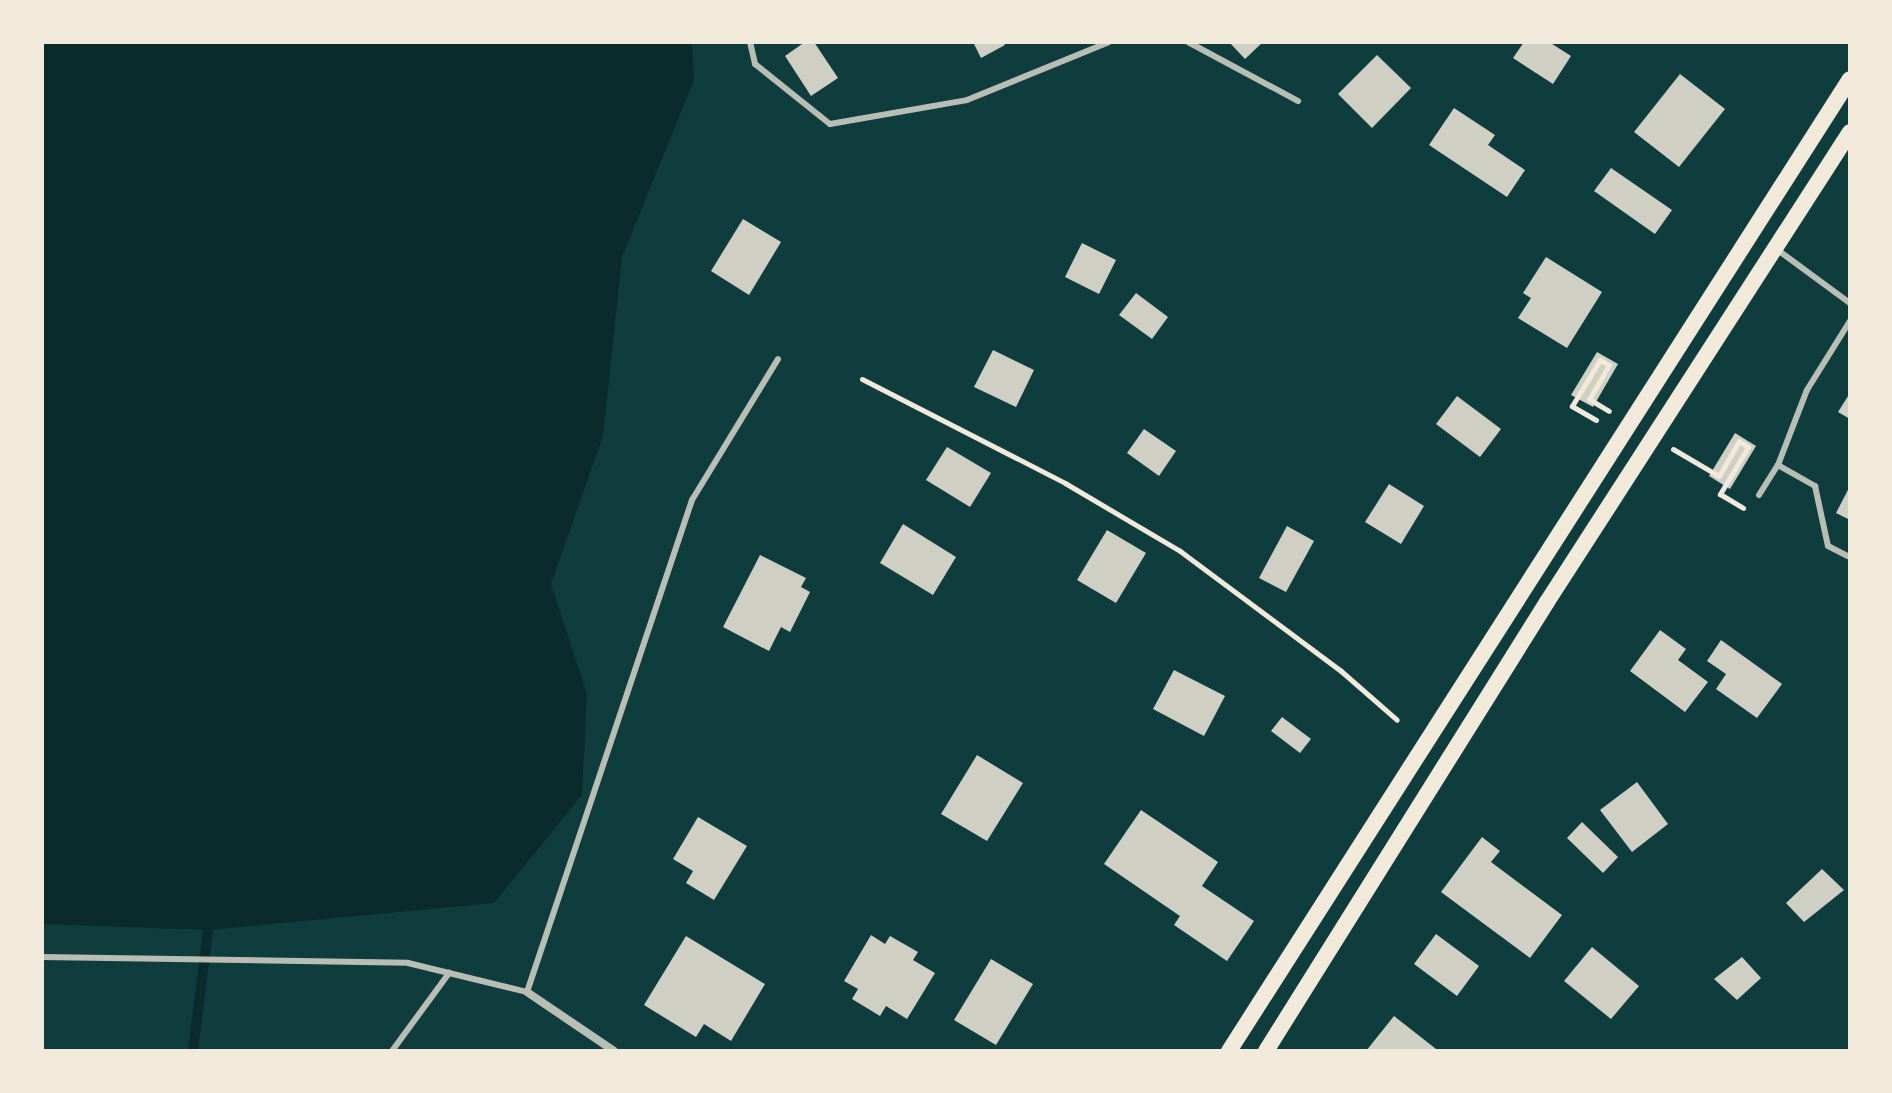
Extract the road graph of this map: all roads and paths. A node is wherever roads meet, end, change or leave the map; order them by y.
1 (750, 42) edge
2 (1109, 42) edge
3 (1188, 42) edge
4 (1850, 79) edge
5 (1298, 101) dead end
6 (1850, 132) edge
7 (1775, 248) junction
8 (1850, 303) edge
9 (1850, 321) edge
10 (778, 359) dead end
11 (862, 379) dead end
12 (1589, 399) dead end
13 (1596, 420) dead end
14 (1778, 465) junction
15 (1719, 476) dead end
16 (1726, 485) dead end
17 (1759, 495) dead end
18 (1850, 557) edge
19 (1397, 720) dead end
20 (42, 957) edge
21 (449, 973) junction
22 (527, 992) junction
23 (392, 1051) edge
24 (614, 1051) edge
25 (1229, 1051) edge
26 (1266, 1051) edge

1 - 2 lane
3 - 5 lane
4 - 25 main road
6 - 7 main road
7 - 8 lane
7 - 26 main road
9 - 14 lane
10 - 22 lane
11 - 19 path
12 - 13 path
14 - 17 lane
14 - 18 lane
15 - 16 path
20 - 21 lane
21 - 22 lane
21 - 23 lane
22 - 24 street

